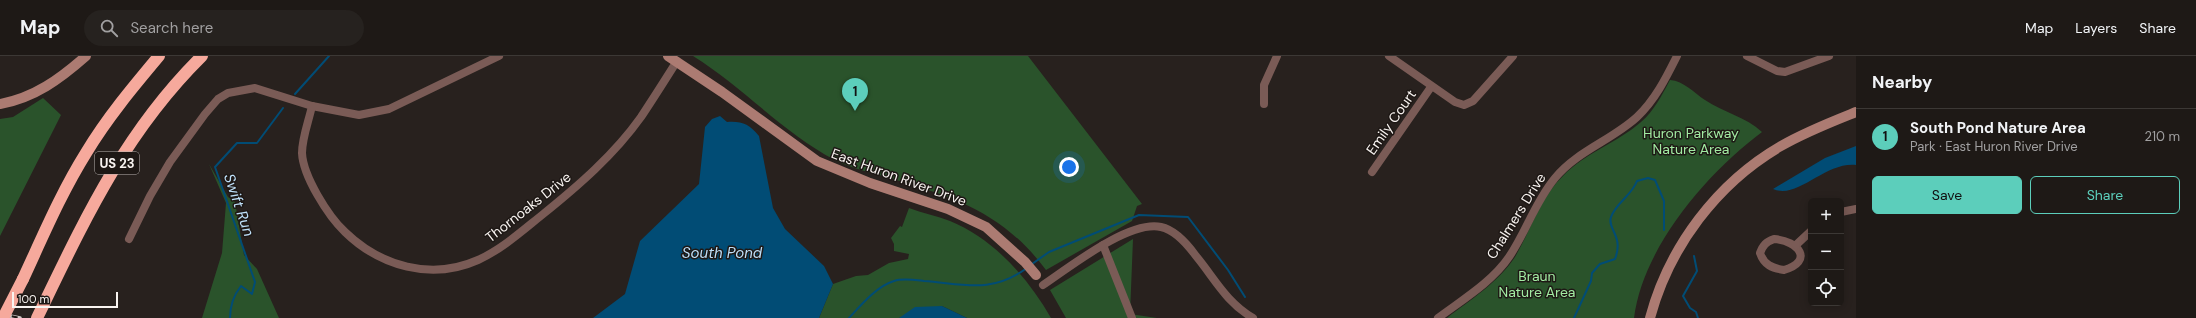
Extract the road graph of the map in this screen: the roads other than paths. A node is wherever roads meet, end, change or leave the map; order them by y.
1 (86, 56) edge
2 (160, 56) edge
3 (202, 56) edge
4 (500, 56) edge
5 (1277, 56) edge
6 (1389, 56) edge
7 (1513, 56) edge
8 (1677, 56) edge
9 (1747, 56) edge
10 (1829, 56) edge
11 (673, 59) edge
12 (1431, 87) junction
13 (0, 104) edge
14 (1264, 104) dead end
15 (312, 106) junction
16 (1856, 112) edge
17 (1372, 172) dead end
18 (1856, 208) edge
19 (1844, 211) edge
20 (1808, 234) edge
21 (129, 239) dead end
22 (1103, 245) junction
23 (1796, 246) junction
24 (1036, 275) dead end
25 (1043, 285) dead end
26 (4, 318) edge
27 (37, 318) edge
28 (1132, 318) edge
29 (1253, 318) edge
30 (1438, 318) edge
31 (1650, 318) edge

1 - 13 main road
2 - 26 highway, US 23, bridge
3 - 27 highway, US 23
4 - 15 street
5 - 14 street
6 - 12 street
7 - 12 street
8 - 30 street, Chalmers Drive
9 - 10 street
11 - 15 street, Thornoaks Drive
11 - 24 main road, East Huron River Drive
12 - 17 street, Emily Court
15 - 21 street
16 - 31 main road
18 - 19 street
20 - 23 street
22 - 25 street
22 - 28 street
22 - 29 street
23 - 23 street

